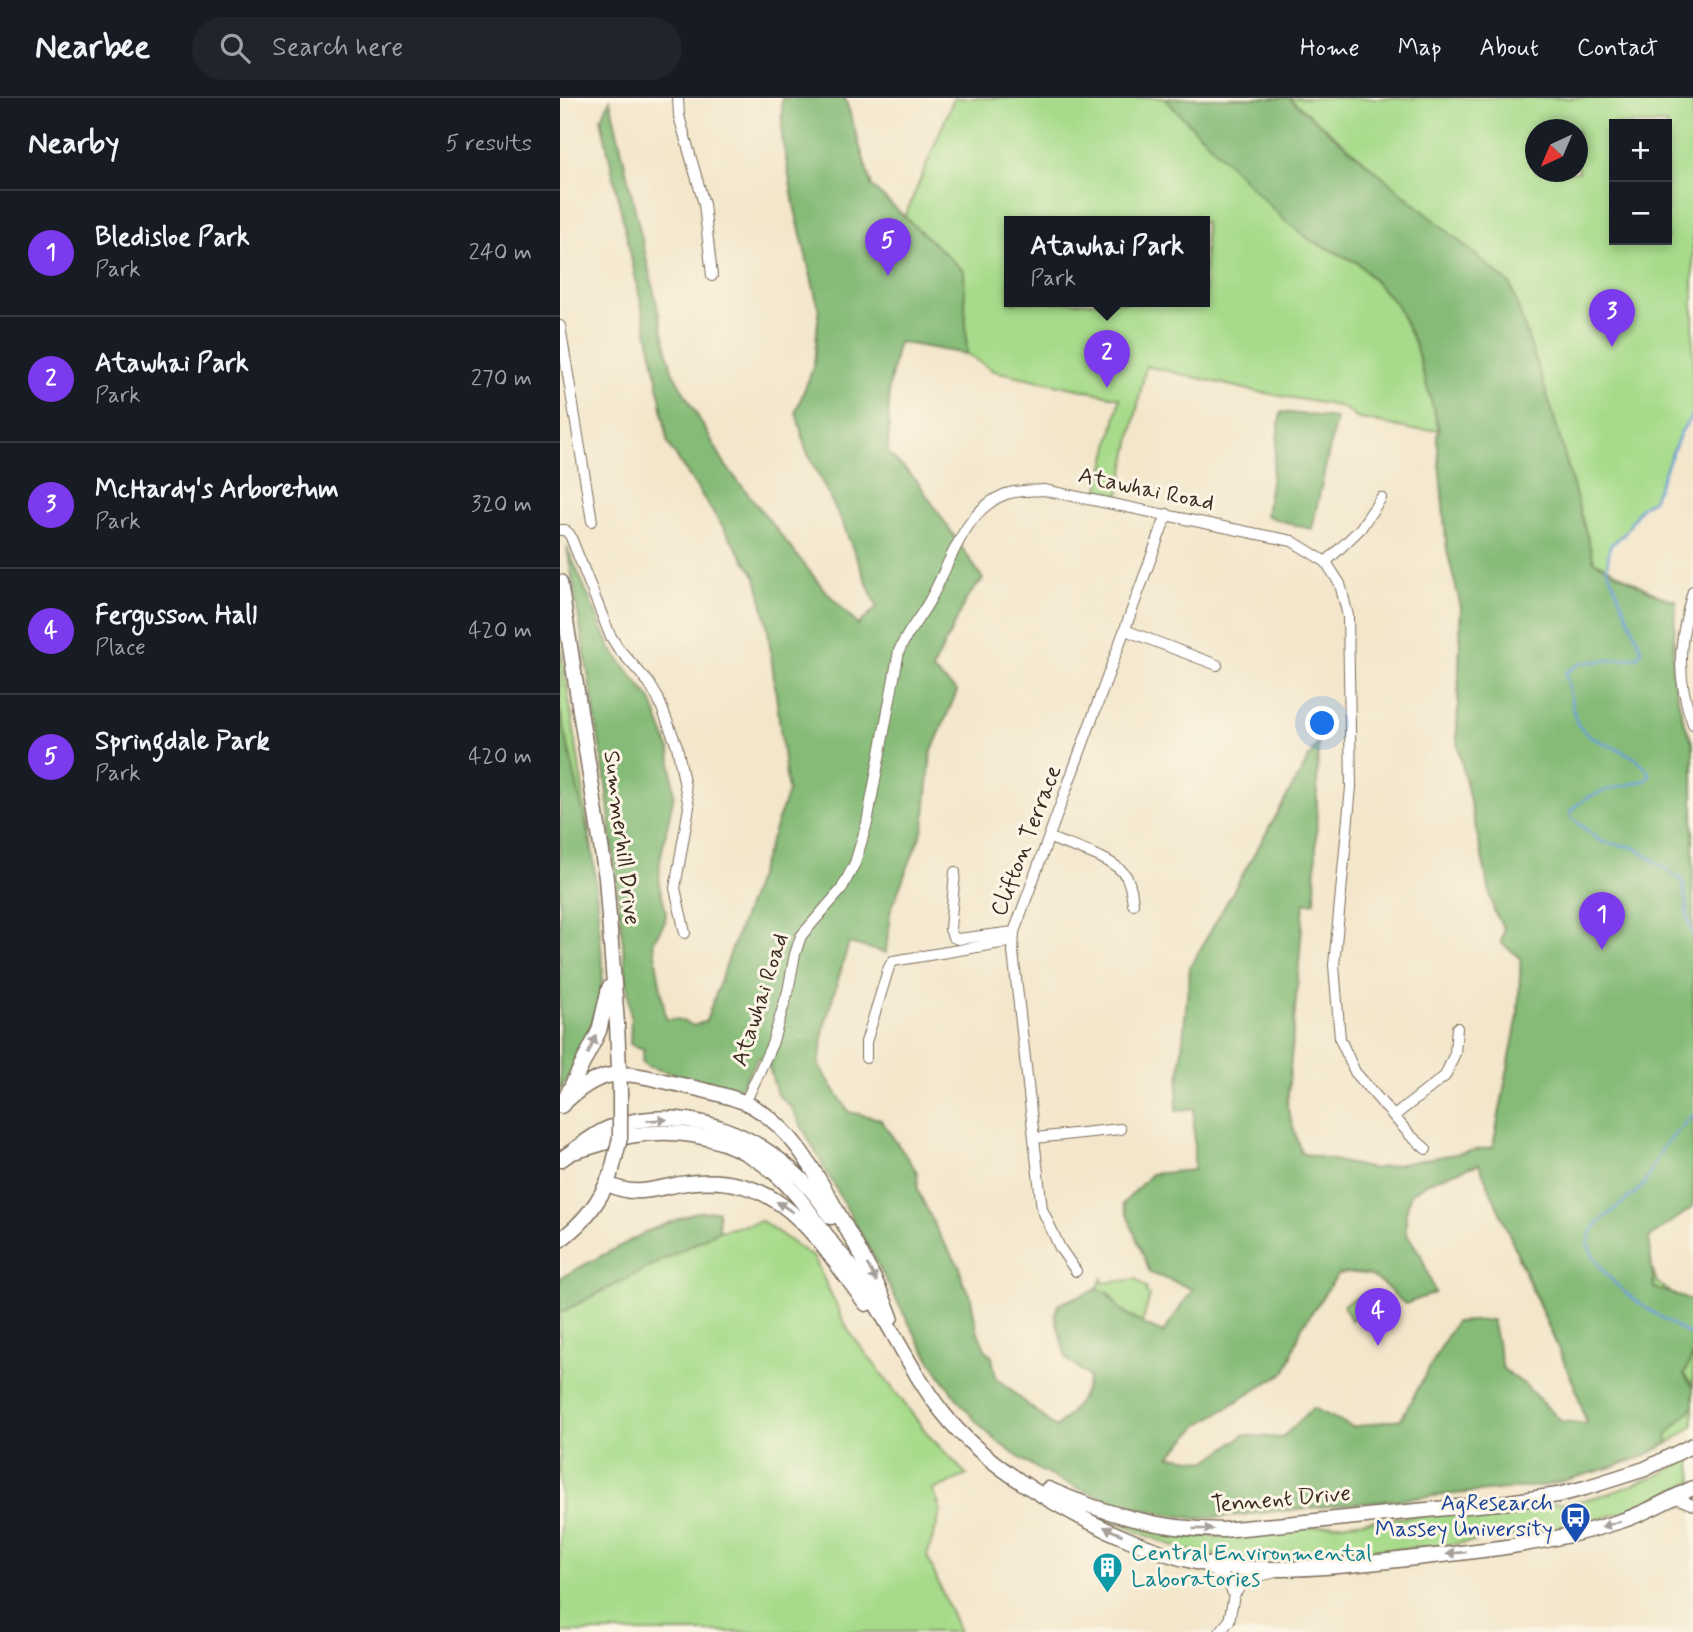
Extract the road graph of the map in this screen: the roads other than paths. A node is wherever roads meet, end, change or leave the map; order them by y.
1 (678, 98) edge
2 (712, 276) dead end
3 (560, 326) edge
4 (1381, 498) dead end
5 (1167, 514) junction
6 (592, 522) dead end
7 (560, 530) edge
8 (1326, 562) junction
9 (560, 582) edge
10 (1693, 591) edge
11 (1125, 630) junction
12 (1217, 666) dead end
13 (1693, 724) edge
14 (1050, 838) junction
15 (955, 872) dead end
16 (1133, 904) dead end
17 (685, 933) dead end
18 (1014, 937) junction
19 (613, 959) junction
20 (1457, 1028) dead end
21 (866, 1058) dead end
22 (619, 1074) junction
23 (745, 1103) junction
24 (561, 1107) edge
25 (1394, 1116) junction
26 (1120, 1129) dead end
27 (1035, 1138) junction
28 (1426, 1149) dead end
29 (560, 1160) edge
30 (609, 1177) junction
31 (560, 1240) edge
32 (1076, 1271) dead end
33 (905, 1354) junction
34 (1693, 1445) edge
35 (999, 1468) junction
36 (1693, 1488) edge
37 (1674, 1497) junction
38 (1693, 1505) edge
39 (1199, 1563) junction
40 (1289, 1568) junction
41 (1234, 1595) junction
42 (1220, 1632) edge

1 - 2 street
3 - 6 street
4 - 8 street
5 - 8 street, Atawhai Road
5 - 11 street, Clifton Terrace
5 - 23 street, Atawhai Road
7 - 17 street
8 - 25 street
9 - 19 main road, Summerhill Drive
10 - 13 street
11 - 12 street
11 - 14 street, Clifton Terrace
14 - 16 street
14 - 18 street, Clifton Terrace
15 - 18 street
18 - 21 street
18 - 27 street, Clifton Terrace
19 - 22 main road, Summerhill Drive
24 -> 19 main road
20 - 25 street
22 - 23 main road
22 - 24 main road
22 - 30 main road, Summerhill Drive, bridge
23 -> 33 main road
25 - 28 street
26 - 27 street
27 - 32 street, Clifton Terrace
29 - 33 main road, Tennent Drive
30 - 31 main road, Summerhill Drive
33 -> 30 main road
33 - 35 main road, Tennent Drive
35 -> 34 main road, Tennent Drive
39 -> 35 main road, Tennent Drive
36 - 37 main road, Tennent Drive
37 - 38 street
37 -> 40 main road, Tennent Drive
39 - 40 main road, Tennent Drive
39 - 41 street
40 - 41 street
41 - 42 street

